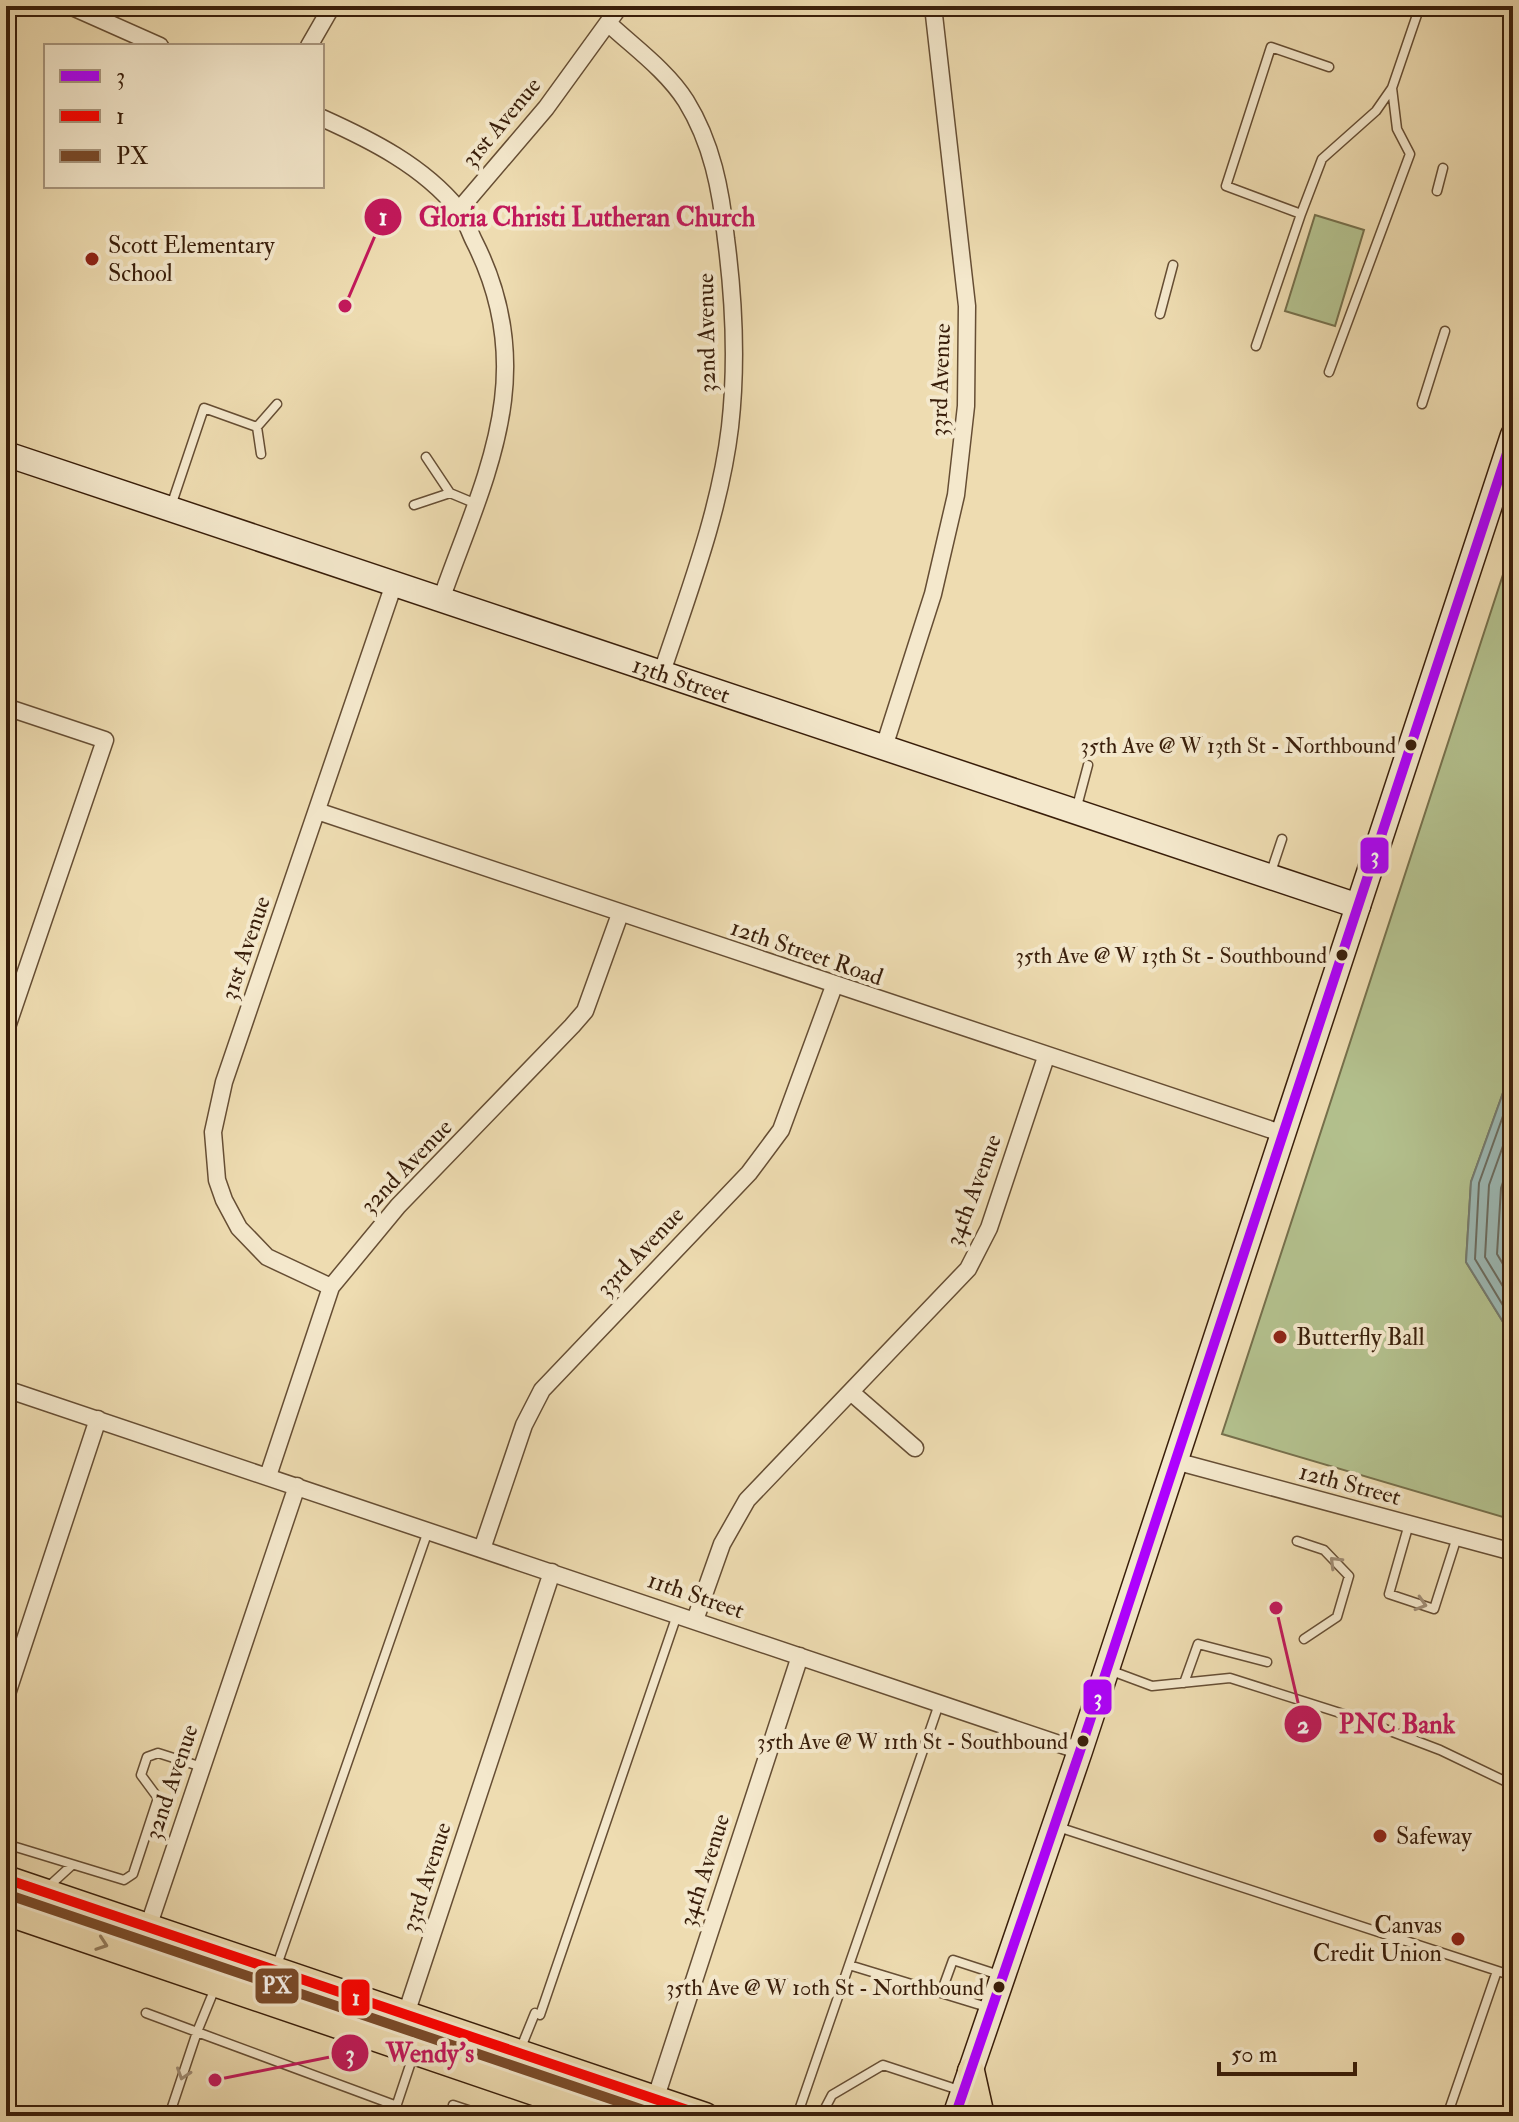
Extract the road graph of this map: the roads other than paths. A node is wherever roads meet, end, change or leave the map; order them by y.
1 (71, 6) edge
2 (332, 6) edge
3 (620, 6) edge
4 (933, 6) edge
5 (1420, 6) edge
6 (609, 24) junction
7 (156, 44) edge
8 (310, 44) edge
9 (1329, 67) dead end
10 (1392, 88) junction
11 (324, 119) edge
12 (1443, 168) dead end
13 (1437, 191) dead end
14 (459, 210) junction
15 (1301, 214) junction
16 (1173, 265) dead end
17 (1160, 314) dead end
18 (1445, 331) dead end
19 (1256, 346) dead end
20 (1329, 372) dead end
21 (277, 404) dead end
22 (1422, 404) dead end
23 (257, 427) junction
24 (1513, 435) edge
25 (6, 454) edge
26 (261, 454) dead end
27 (426, 457) dead end
28 (450, 493) junction
29 (474, 503) junction
30 (414, 505) dead end
31 (170, 508) junction
32 (395, 581) junction
33 (442, 597) junction
34 (662, 672) junction
35 (6, 707) edge
36 (884, 747) junction
37 (1088, 765) dead end
38 (317, 811) junction
39 (1076, 811) junction
40 (1282, 839) dead end
41 (1270, 876) junction
42 (1358, 906) junction
43 (620, 914) junction
44 (834, 986) junction
45 (6, 1030) edge
46 (1046, 1057) junction
47 (1284, 1134) junction
48 (331, 1287) junction
49 (6, 1389) edge
50 (852, 1393) junction
51 (98, 1419) junction
52 (915, 1448) dead end
53 (1175, 1461) junction
54 (268, 1476) junction
55 (297, 1486) junction
56 (1409, 1524) junction
57 (428, 1530) junction
58 (1457, 1537) junction
59 (1297, 1541) dead end
60 (482, 1549) junction
61 (1513, 1552) edge
62 (552, 1572) junction
63 (678, 1614) junction
64 (695, 1620) junction
65 (1304, 1639) dead end
66 (800, 1656) junction
67 (1267, 1662) dead end
68 (1107, 1669) junction
69 (1184, 1683) junction
70 (6, 1697) edge
71 (939, 1703) junction
72 (1080, 1751) junction
73 (202, 1767) junction
74 (1513, 1785) edge
75 (1054, 1826) junction
76 (6, 1844) edge
77 (71, 1866) junction
78 (6, 1879) edge
79 (43, 1892) junction
80 (7, 1912) edge
81 (148, 1927) junction
82 (6, 1949) edge
83 (138, 1957) junction
84 (849, 1965) junction
85 (275, 1970) junction
86 (1497, 1971) junction
87 (1003, 1976) junction
88 (1513, 1976) edge
89 (217, 1983) junction
90 (941, 1993) junction
91 (268, 2001) junction
92 (992, 2009) junction
93 (146, 2013) dead end
94 (406, 2014) junction
95 (197, 2032) junction
96 (415, 2051) junction
97 (519, 2053) junction
98 (554, 2065) junction
99 (967, 2081) junction
100 (655, 2100) junction
101 (453, 2105) dead end
102 (397, 2106) junction
103 (169, 2116) edge
104 (393, 2116) edge
105 (486, 2116) edge
106 (605, 2116) edge
107 (705, 2116) edge
108 (797, 2116) edge
109 (821, 2116) edge
110 (955, 2116) edge
111 (981, 2116) edge
112 (1447, 2116) edge

1 - 7 street
2 - 8 street
3 - 6 street, 31st Avenue
4 - 36 street, 33rd Avenue
5 - 10 lane
6 - 14 street, 31st Avenue
6 - 34 street, 32nd Avenue
9 - 15 lane
10 - 15 lane
10 - 20 lane
11 - 14 street
12 - 13 lane
14 - 29 street
15 - 19 lane
16 - 17 lane
18 - 22 lane
21 - 23 lane
23 - 26 lane
23 - 31 lane
24 - 42 main road
25 - 31 main road, 13th Street
27 - 28 lane
28 - 29 lane
28 - 30 lane
29 - 33 street
31 - 32 main road, 13th Street
32 - 33 main road, 13th Street
32 - 38 street, 31st Avenue
33 - 34 main road, 13th Street
34 - 36 main road, 13th Street
35 - 45 street
36 - 39 main road, 13th Street
37 - 39 lane
38 - 43 street, 12th Street Road
38 - 48 street, 31st Avenue
39 - 41 main road, 13th Street
40 - 41 lane
41 - 42 main road, 13th Street
42 - 47 main road
43 - 44 street, 12th Street Road
43 - 48 street, 32nd Avenue
44 - 46 street, 12th Street Road
44 - 60 street, 33rd Avenue
46 - 47 street, 12th Street Road
46 - 50 street, 34th Avenue
47 - 53 main road
48 - 54 street, 32nd Avenue
49 - 51 street
50 - 52 street
50 - 64 street, 34th Avenue
51 - 54 street
51 - 70 street
53 - 56 street, 12th Street
53 - 68 main road
54 - 55 street, 11th Street
55 - 57 street, 11th Street
55 - 73 street, 32nd Avenue
56 - 58 street, 12th Street
56 -> 58 lane
57 - 60 street, 11th Street
57 - 85 lane
58 - 61 street, 12th Street
65 -> 59 lane
60 - 62 street, 11th Street
62 - 63 street, 11th Street
62 - 94 street, 33rd Avenue
63 - 64 street, 11th Street
63 - 97 lane
64 - 66 street, 11th Street
66 - 71 street, 11th Street
66 - 100 street, 34th Avenue
67 - 69 lane
68 - 69 lane
68 - 72 main road
69 - 74 lane
71 - 72 street, 11th Street
71 - 84 lane
72 - 75 main road
73 - 77 lane
73 - 81 street, 32nd Avenue
75 - 86 lane
75 - 87 main road
76 - 77 lane
77 - 79 lane
78 - 79 main road
79 - 81 main road
80 - 82 lane
80 -> 83 main road
81 - 83 street, 32nd Avenue
81 - 85 main road
83 - 89 main road
84 - 90 lane
84 - 108 lane
85 - 94 main road
86 - 88 lane
86 - 112 lane
87 - 90 lane
87 - 92 main road
89 - 91 main road
89 - 95 lane
90 - 92 lane
91 - 94 main road
91 - 96 main road
92 - 99 main road
93 - 95 lane
94 - 97 main road
95 - 102 lane
95 -> 103 lane
96 - 98 main road
96 - 102 lane
96 - 106 main road
97 - 98 main road
98 - 100 main road
99 - 109 lane
99 - 110 main road
99 - 111 main road
100 - 107 main road
101 - 105 lane
102 - 104 lane

